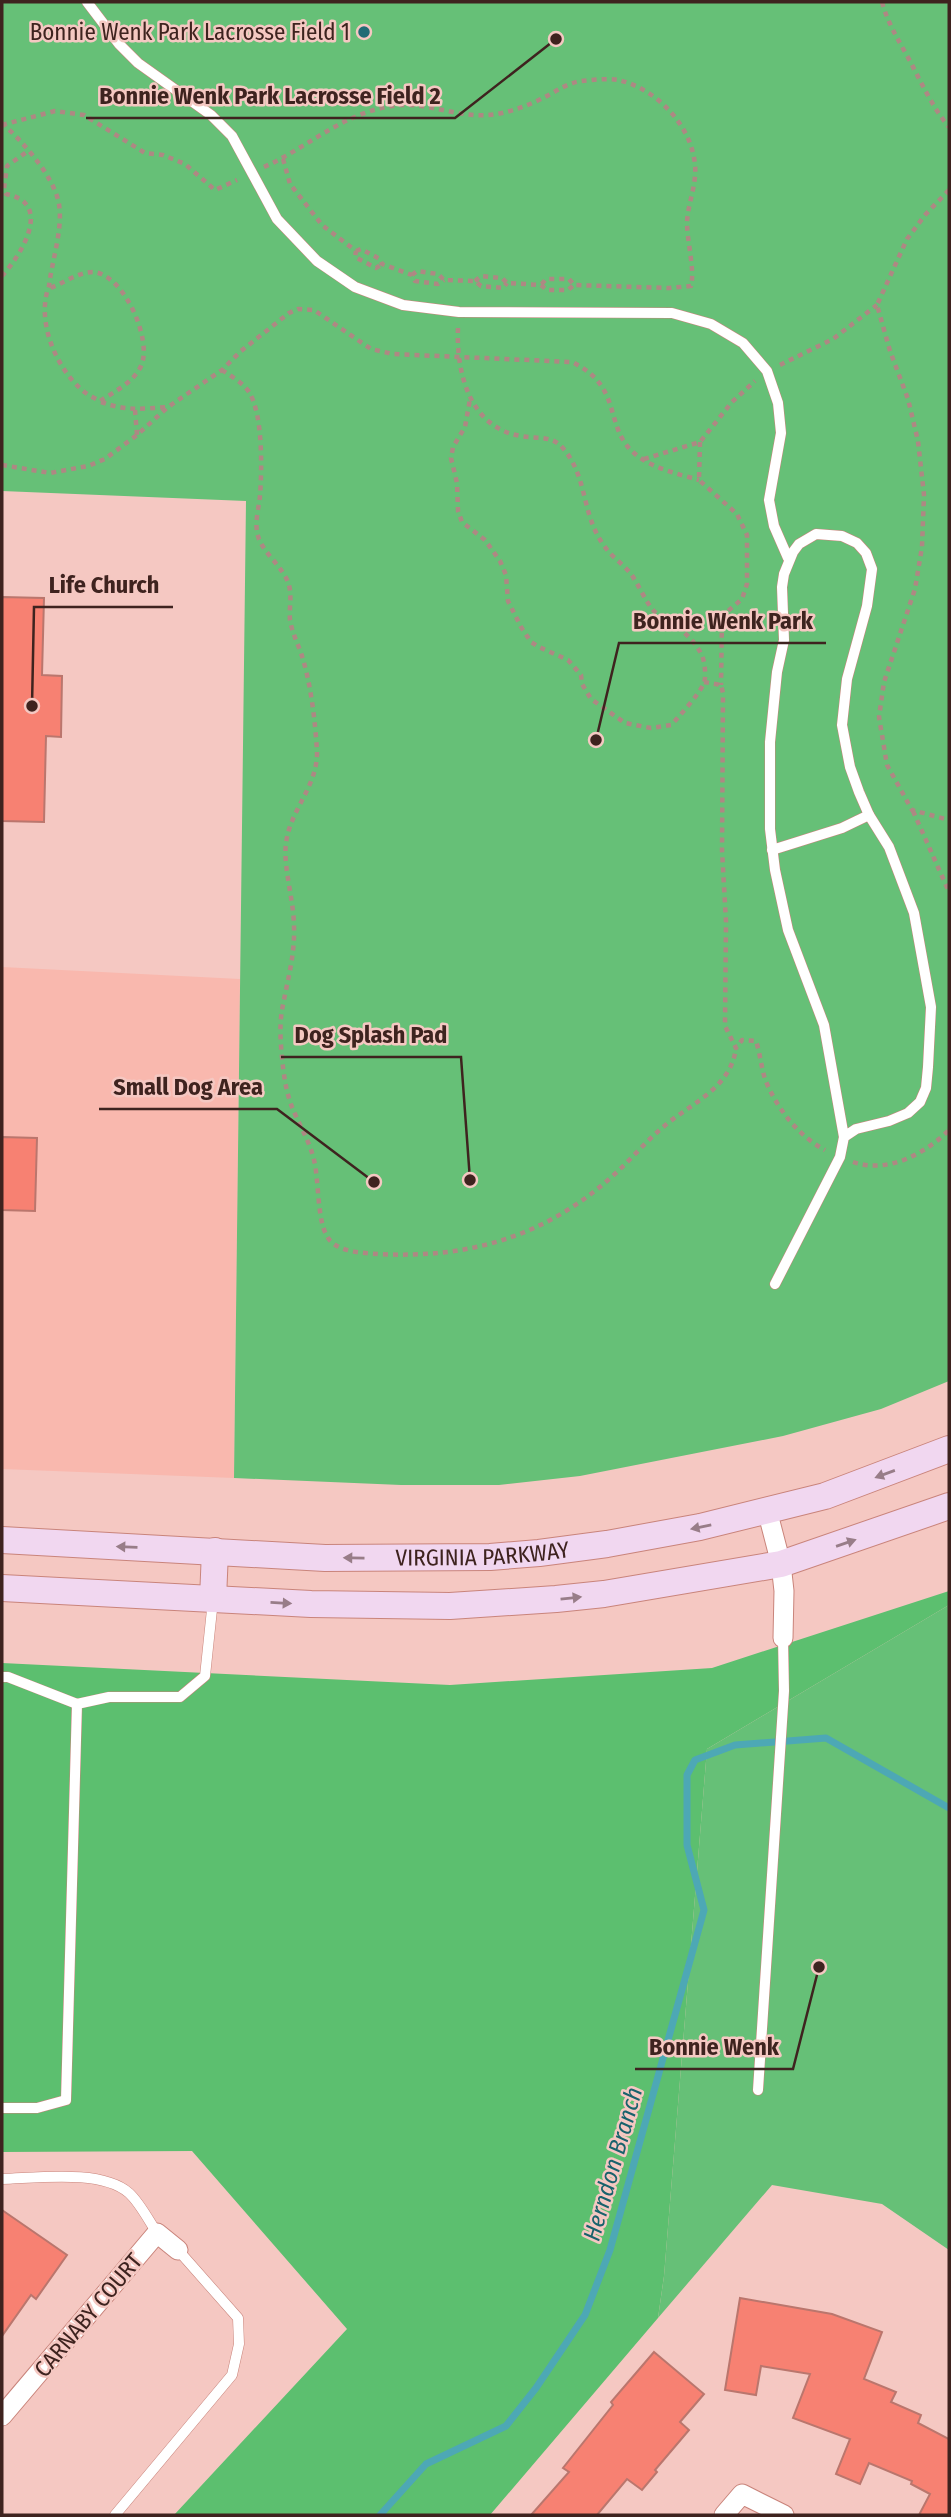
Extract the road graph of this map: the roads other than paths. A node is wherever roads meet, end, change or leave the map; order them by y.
1 (87, 2) edge
2 (789, 558) junction
3 (869, 816) junction
4 (772, 850) junction
5 (844, 1137) junction
6 (775, 1284) dead end
7 (949, 1450) edge
8 (949, 1506) edge
9 (768, 1510) junction
10 (2, 1539) edge
11 (215, 1550) junction
12 (781, 1564) junction
13 (2, 1588) edge
14 (213, 1599) junction
15 (783, 1638) joint
16 (2, 1677) edge
17 (77, 1704) junction
18 (758, 2090) dead end
19 (2, 2108) edge
20 (2, 2179) edge
21 (157, 2233) junction
22 (177, 2250) joint
23 (2, 2416) edge
24 (115, 2515) edge
25 (724, 2515) edge
26 (784, 2515) edge

1 - 2 lane
2 - 3 lane
2 - 4 lane
3 - 4 lane
3 - 5 lane
4 - 5 lane
5 - 6 lane
7 -> 9 main road, VIRGINIA PARKWAY
12 -> 8 main road, VIRGINIA PARKWAY
9 -> 11 main road, VIRGINIA PARKWAY
9 - 12 street
11 -> 10 main road, VIRGINIA PARKWAY
11 - 14 main road
14 -> 12 main road, VIRGINIA PARKWAY
12 - 15 street
13 - 14 main road, VIRGINIA PARKWAY
14 - 17 lane
15 - 18 lane
16 - 17 lane
17 - 19 lane
20 - 21 lane
21 - 22 street, CARNABY COURT
21 - 23 street, CARNABY COURT
22 - 24 lane
25 - 26 street

